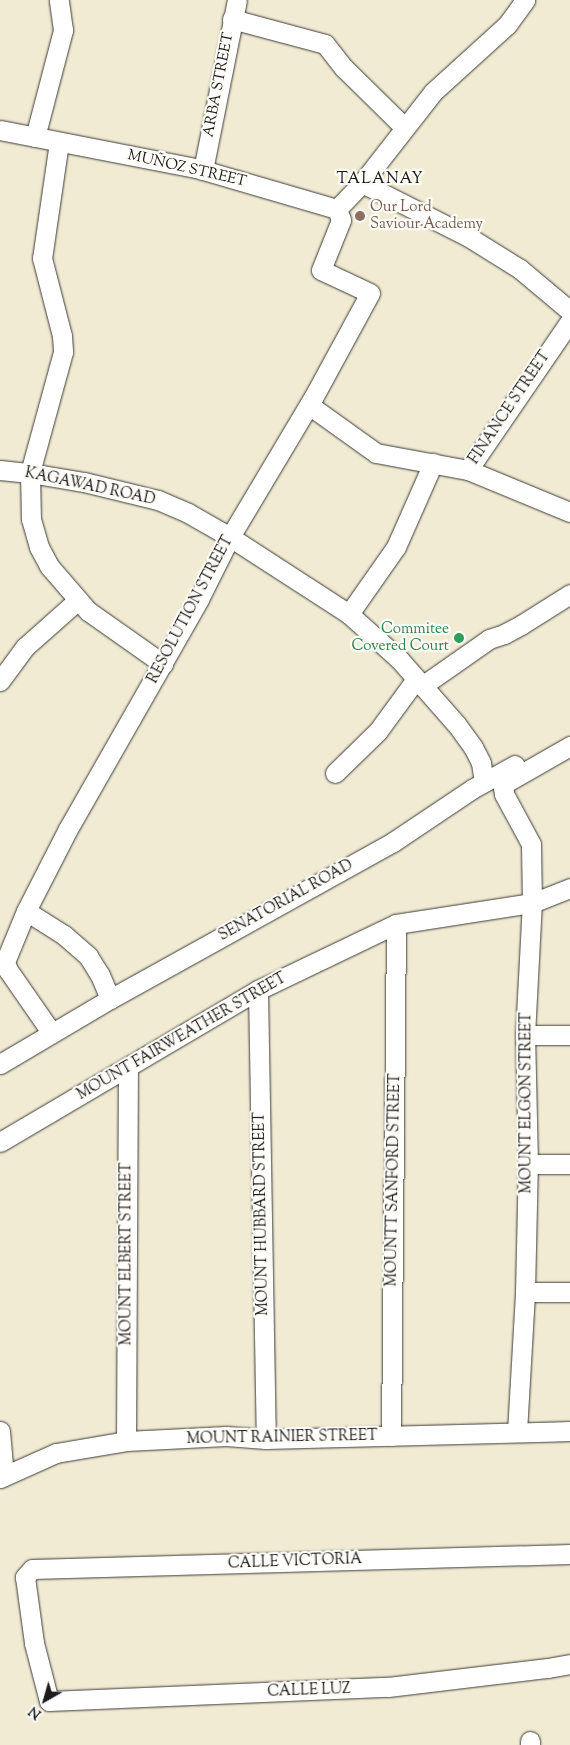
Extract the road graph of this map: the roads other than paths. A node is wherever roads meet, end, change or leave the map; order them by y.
1 (59, 0) edge
2 (237, 0) edge
3 (526, 0) edge
4 (232, 19) junction
5 (404, 127) junction
6 (0, 130) edge
7 (34, 137) junction
8 (59, 142) junction
9 (203, 170) junction
10 (362, 183) junction
11 (337, 209) junction
12 (570, 311) edge
13 (570, 321) edge
14 (309, 405) junction
15 (433, 463) junction
16 (0, 470) edge
17 (468, 470) junction
18 (30, 472) junction
19 (570, 512) edge
20 (230, 537) junction
21 (570, 594) edge
22 (78, 600) junction
23 (349, 614) junction
24 (163, 664) junction
25 (0, 681) edge
26 (420, 683) junction
27 (570, 733) edge
28 (570, 746) edge
29 (335, 773) dead end
30 (484, 782) junction
31 (570, 888) edge
32 (532, 903) junction
33 (26, 911) junction
34 (396, 924) junction
35 (3, 961) edge
36 (258, 990) junction
37 (110, 999) junction
38 (51, 1032) junction
39 (525, 1035) junction
40 (570, 1036) edge
41 (0, 1064) edge
42 (128, 1067) junction
43 (0, 1142) edge
44 (528, 1164) junction
45 (570, 1164) edge
46 (525, 1292) junction
47 (570, 1292) edge
48 (0, 1431) edge
49 (570, 1431) edge
50 (517, 1432) junction
51 (391, 1436) junction
52 (266, 1439) junction
53 (126, 1441) junction
54 (2, 1477) edge
55 (570, 1554) edge
56 (570, 1664) edge
57 (47, 1700) joint

1 - 7 street
2 - 4 street, ARBA STREET
3 - 5 street
4 - 5 street
4 - 9 street, ARBA STREET
5 - 10 street
6 - 7 street, MUÑOZ STREET
7 - 8 street, MUÑOZ STREET
8 - 9 street, MUÑOZ STREET
8 - 18 street
9 - 11 street, MUÑOZ STREET
10 - 11 street
10 - 12 street
11 - 14 street, RESOLUTION STREET
13 - 17 street, FINANCE STREET
14 - 15 street
14 - 20 street, RESOLUTION STREET
15 - 17 street
15 - 23 street
16 - 18 street, KAGAWAD ROAD
17 - 19 street
18 - 20 street, KAGAWAD ROAD
18 - 22 street
20 - 23 street, KAGAWAD ROAD
20 - 24 street, RESOLUTION STREET
21 - 26 street
22 - 24 street
22 - 25 street
23 - 26 street, KAGAWAD ROAD
24 - 33 street, RESOLUTION STREET
26 - 29 street
26 - 30 street, KAGAWAD ROAD
27 - 30 street, SENATORIAL ROAD
28 - 32 street, MOUNT ELGON STREET
30 - 37 street, SENATORIAL ROAD
31 - 32 street, MOUNT FAIRWEATHER STREET
32 - 34 street, MOUNT FAIRWEATHER STREET
32 - 39 street, MOUNT ELGON STREET
33 - 35 street, RESOLUTION STREET
33 - 37 street
34 - 36 street, MOUNT FAIRWEATHER STREET
34 - 51 street, MOUNTT SANFORD STREET
35 - 38 street, RESOLUTION STREET
36 - 42 street, MOUNT FAIRWEATHER STREET
36 - 52 street, MOUNT HUBBARD STREET
37 - 38 street, SENATORIAL ROAD
38 - 41 street, SENATORIAL ROAD
39 - 40 street
39 - 44 street, MOUNT ELGON STREET
42 - 43 street, MOUNT FAIRWEATHER STREET
42 - 53 street, MOUNT ELBERT STREET
44 - 45 street
44 - 46 street, MOUNT ELGON STREET
46 - 47 street
46 - 50 street, MOUNT ELGON STREET
48 - 54 street
49 - 50 street, MOUNT RAINIER STREET
50 - 51 street, MOUNT RAINIER STREET
51 - 52 street, MOUNT RAINIER STREET
52 - 53 street, MOUNT RAINIER STREET
53 - 54 street, MOUNT RAINIER STREET
55 - 57 street, CALLE VICTORIA
56 - 57 street, CALLE LUZ

